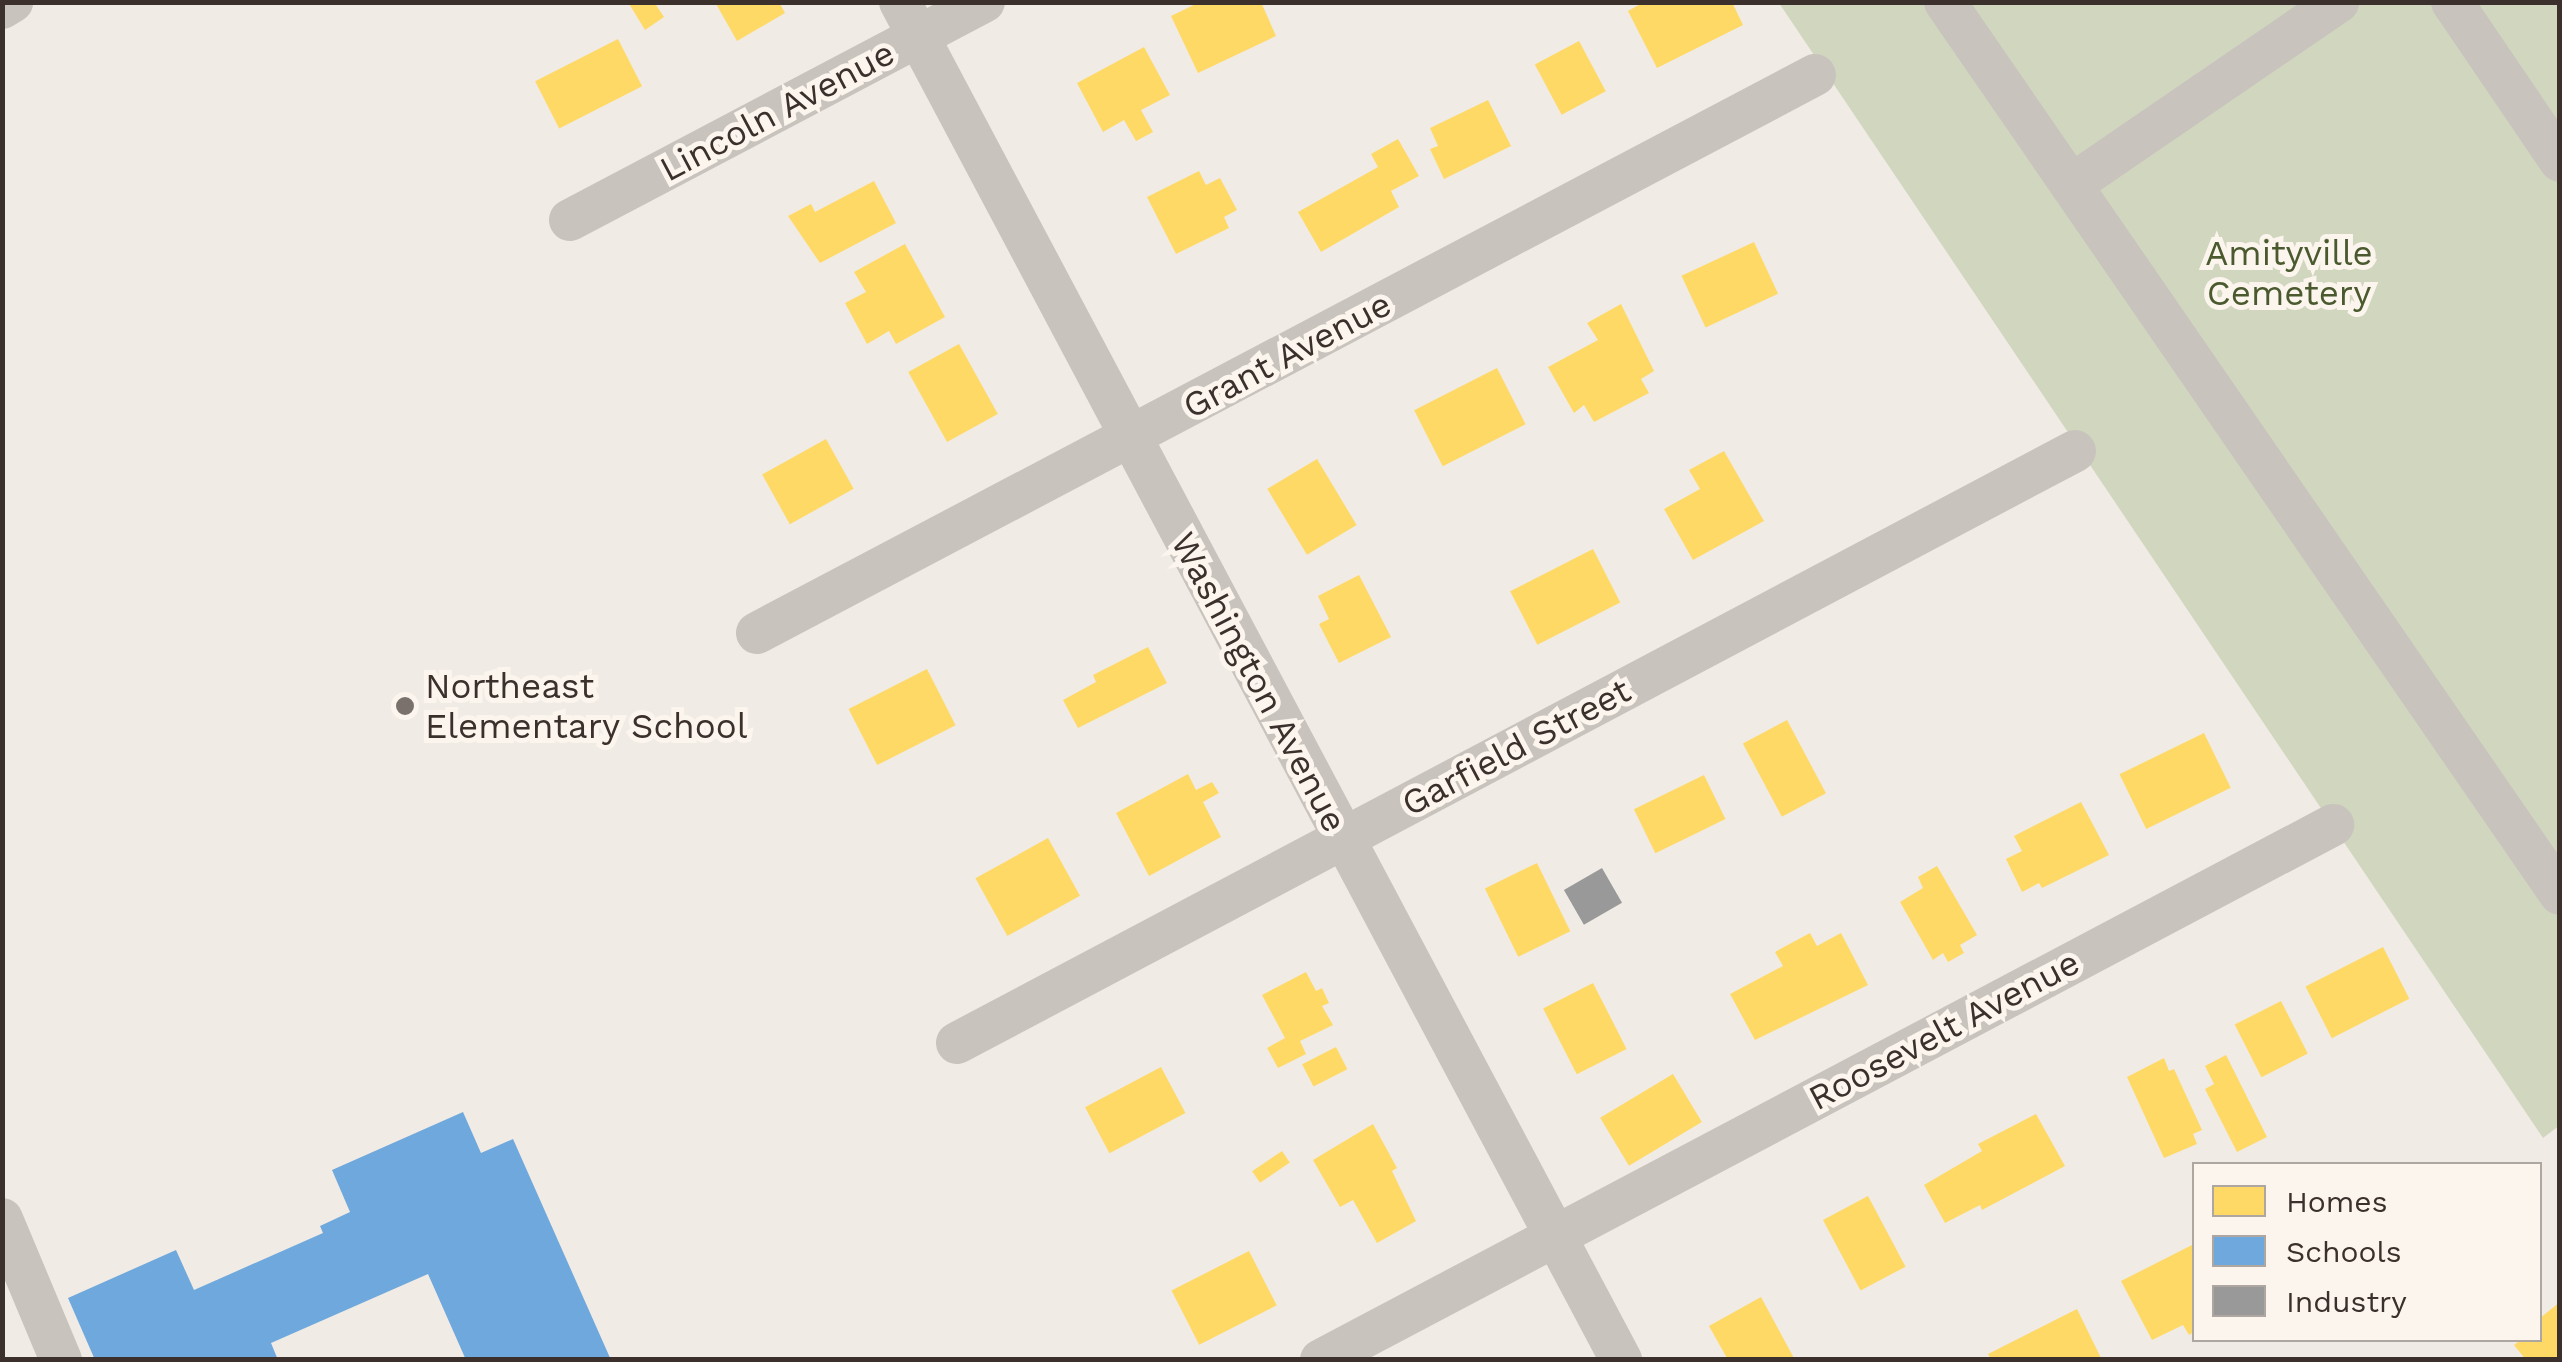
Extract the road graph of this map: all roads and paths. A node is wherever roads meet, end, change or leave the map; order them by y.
1 (12, 2) edge
2 (984, 2) edge
3 (1945, 2) edge
4 (2338, 2) edge
5 (2452, 2) edge
6 (2, 8) edge
7 (910, 20) edge
8 (1815, 75) dead end
9 (2560, 160) edge
10 (2071, 185) junction
11 (570, 220) dead end
12 (1129, 438) junction
13 (2075, 451) dead end
14 (757, 632) dead end
15 (2333, 825) dead end
16 (1342, 839) junction
17 (2560, 894) edge
18 (957, 1043) dead end
19 (2, 1220) edge
20 (1555, 1235) junction
21 (17, 1287) edge
22 (62, 1360) edge
23 (1321, 1360) edge
24 (1622, 1360) edge

1 - 6 street
2 - 7 street, Lincoln Avenue
3 - 10 street
4 - 10 street
5 - 9 street
7 - 11 street, Lincoln Avenue
7 - 12 street, Washington Avenue
8 - 12 street, Grant Avenue
10 - 17 street
12 - 14 street, Grant Avenue
12 - 16 street, Washington Avenue
13 - 16 street, Garfield Street
15 - 20 street, Roosevelt Avenue
16 - 18 street, Garfield Street
16 - 20 street, Washington Avenue
19 - 21 street
20 - 23 street, Roosevelt Avenue
20 - 24 street, Washington Avenue
21 - 22 street

